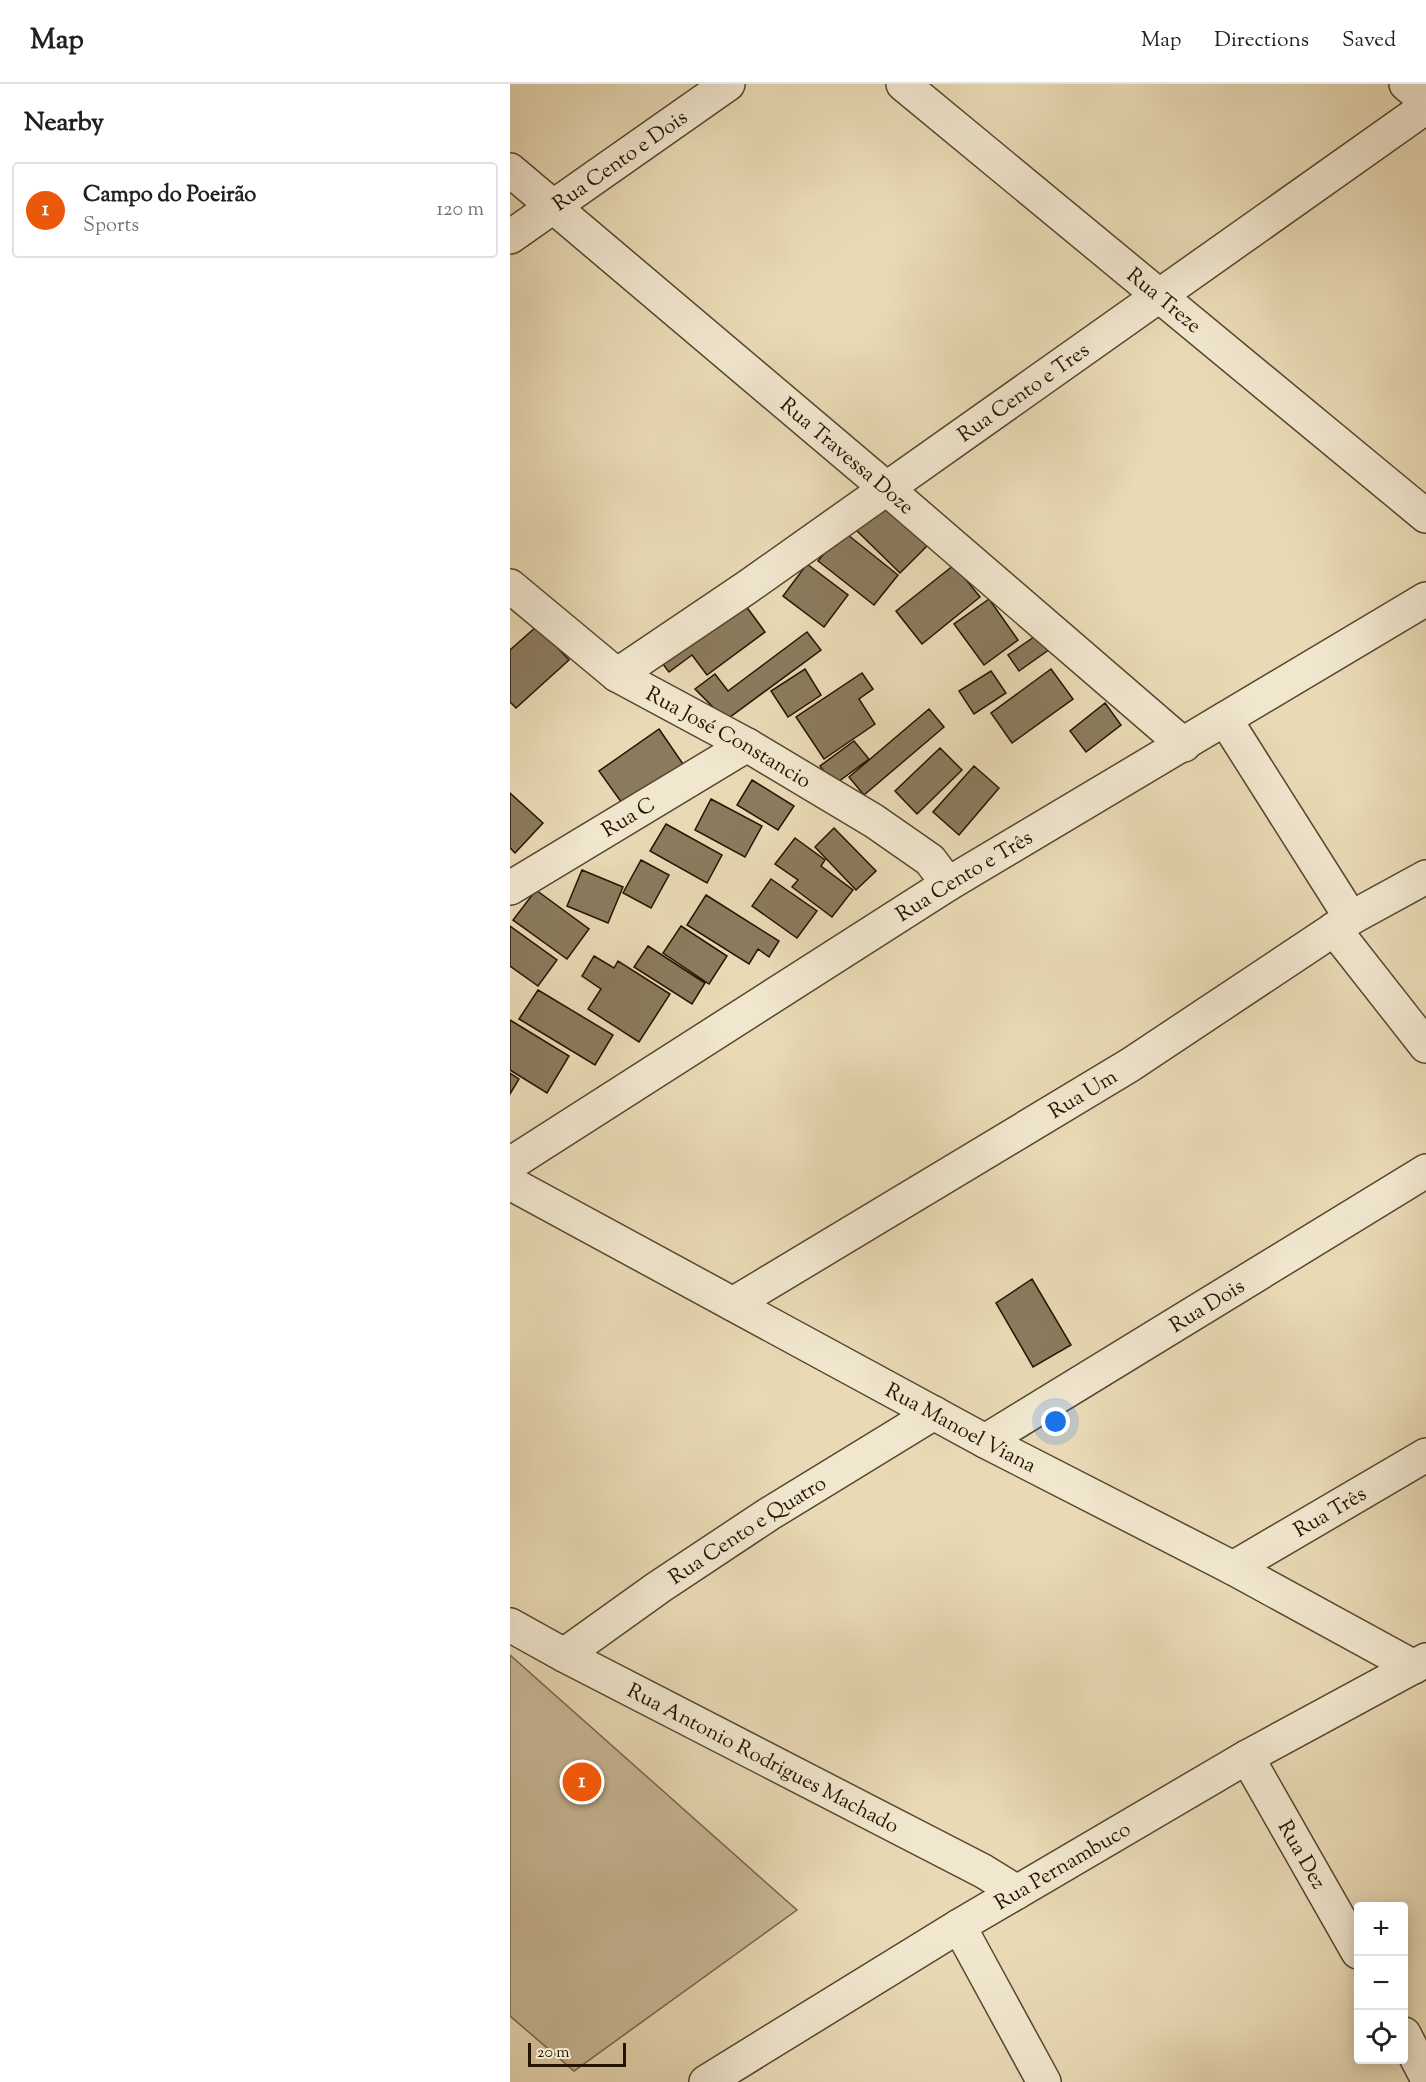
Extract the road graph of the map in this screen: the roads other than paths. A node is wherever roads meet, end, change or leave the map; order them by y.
1 (728, 84) edge
2 (903, 84) edge
3 (1406, 84) edge
4 (1426, 102) edge
5 (1426, 107) edge
6 (510, 170) edge
7 (553, 207) junction
8 (510, 237) edge
9 (1159, 295) junction
10 (886, 488) junction
11 (1426, 516) edge
12 (510, 586) edge
13 (1426, 599) edge
14 (617, 675) junction
15 (1225, 719) junction
16 (747, 745) junction
17 (1184, 745) junction
18 (1426, 877) edge
19 (948, 884) junction
20 (510, 888) edge
21 (1342, 923) junction
22 (1426, 1046) edge
23 (510, 1164) edge
24 (1426, 1171) edge
25 (510, 1183) edge
26 (733, 1304) junction
27 (934, 1413) junction
28 (985, 1441) junction
29 (1426, 1455) edge
30 (1233, 1568) junction
31 (510, 1625) edge
32 (564, 1655) junction
33 (1420, 1664) edge
34 (1247, 1756) junction
35 (1017, 1892) junction
36 (959, 1926) junction
37 (1354, 1943) edge
38 (1408, 2042) edge
39 (1426, 2076) edge
40 (706, 2082) edge
41 (1044, 2082) edge

1 - 7 street, Rua Cento e Dois
2 - 9 street, Rua Treze
3 - 4 street
5 - 9 street, Rua Cento e Tres
6 - 7 street, Rua Travessa Doze
7 - 8 street, Rua Cento e Dois
7 - 10 street, Rua Travessa Doze
9 - 10 street, Rua Cento e Tres
9 - 11 street, Rua Treze
10 - 14 street, Rua Cento e Tres
10 - 17 street, Rua Travessa Doze
12 - 14 street, Rua José Constancio
13 - 15 street, Rua Cento e Três
14 - 16 street, Rua José Constancio
15 - 17 street, Rua Cento e Três
15 - 21 street
16 - 19 street, Rua José Constancio
16 - 20 street, Rua C
17 - 19 street, Rua Cento e Três
18 - 21 street, Rua Um
19 - 23 street, Rua Cento e Três
21 - 22 street
21 - 26 street, Rua Um
24 - 28 street, Rua Dois
25 - 26 street, Rua Manoel Viana
26 - 27 street, Rua Manoel Viana
27 - 28 street, Rua Manoel Viana
27 - 32 street, Rua Cento e Quatro
28 - 30 street, Rua Manoel Viana
29 - 30 street, Rua Três
30 - 33 street, Rua Manoel Viana
31 - 32 street, Rua Antonio Rodrigues Machado
32 - 35 street, Rua Antonio Rodrigues Machado
33 - 34 street, Rua Pernambuco
34 - 35 street, Rua Pernambuco
34 - 37 street, Rua Dez
35 - 36 street, Rua Pernambuco
36 - 40 street, Rua Pernambuco
36 - 41 street
38 - 39 street

